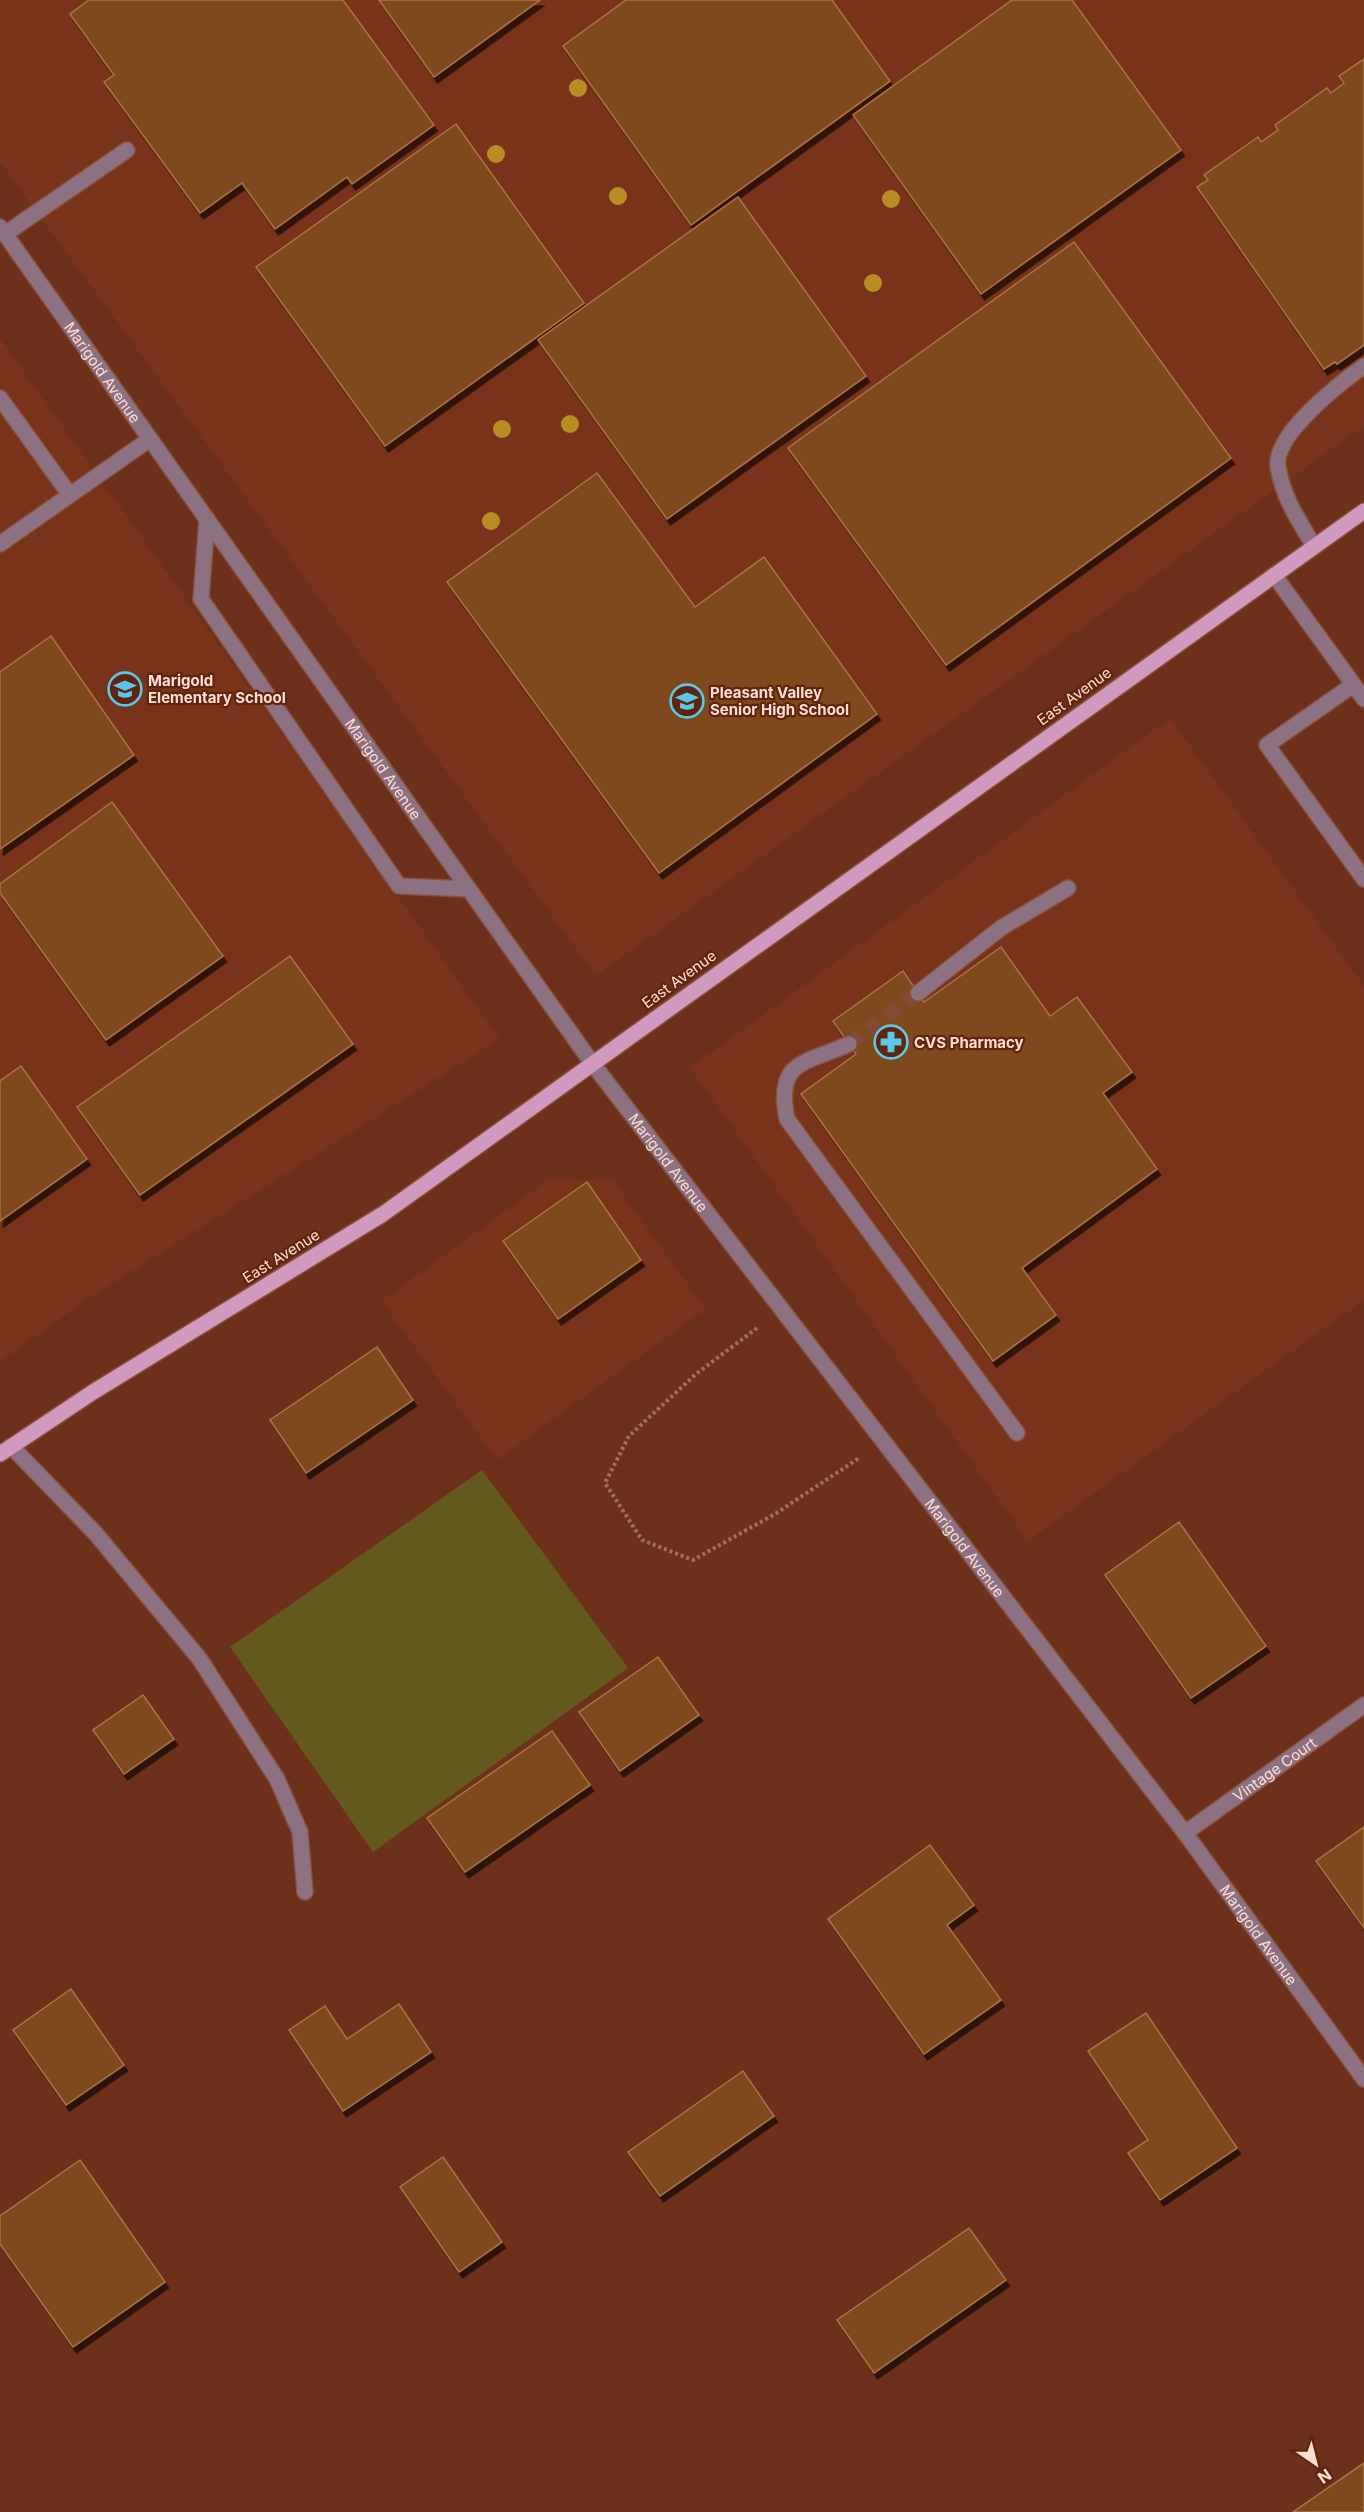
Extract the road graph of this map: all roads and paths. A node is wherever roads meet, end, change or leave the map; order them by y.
1 (127, 150) dead end
2 (3, 230) edge
3 (1364, 366) edge
4 (0, 398) edge
5 (150, 439) junction
6 (70, 495) junction
7 (1364, 511) edge
8 (207, 519) junction
9 (0, 544) edge
10 (1314, 546) junction
11 (1274, 575) junction
12 (1353, 685) junction
13 (1364, 699) edge
14 (1364, 879) edge
15 (1068, 888) dead end
16 (469, 889) junction
17 (918, 993) tunnel mouth
18 (849, 1044) tunnel mouth
19 (592, 1063) junction
20 (781, 1309) junction
21 (1017, 1433) dead end
22 (883, 1441) junction
23 (5, 1450) edge
24 (1364, 1705) edge
25 (1185, 1833) junction
26 (305, 1892) dead end
27 (1364, 2079) edge

1 - 2 street
2 - 5 street, Marigold Avenue
3 - 10 street
4 - 6 street
5 - 6 street
5 - 8 street, Marigold Avenue
6 - 9 street
7 - 10 main road, East Avenue
8 - 16 street, Marigold Avenue
8 - 16 street
10 - 11 main road, East Avenue
11 - 12 street
11 - 19 main road, East Avenue
12 - 13 street
12 - 14 street
15 - 17 street
16 - 19 street, Marigold Avenue
18 - 21 street
19 - 20 street, Marigold Avenue
19 - 23 main road, East Avenue
20 - 22 street, Marigold Avenue
20 - 22 path
22 - 25 street, Marigold Avenue
23 - 26 street
24 - 25 street, Vintage Court
25 - 27 street, Marigold Avenue

